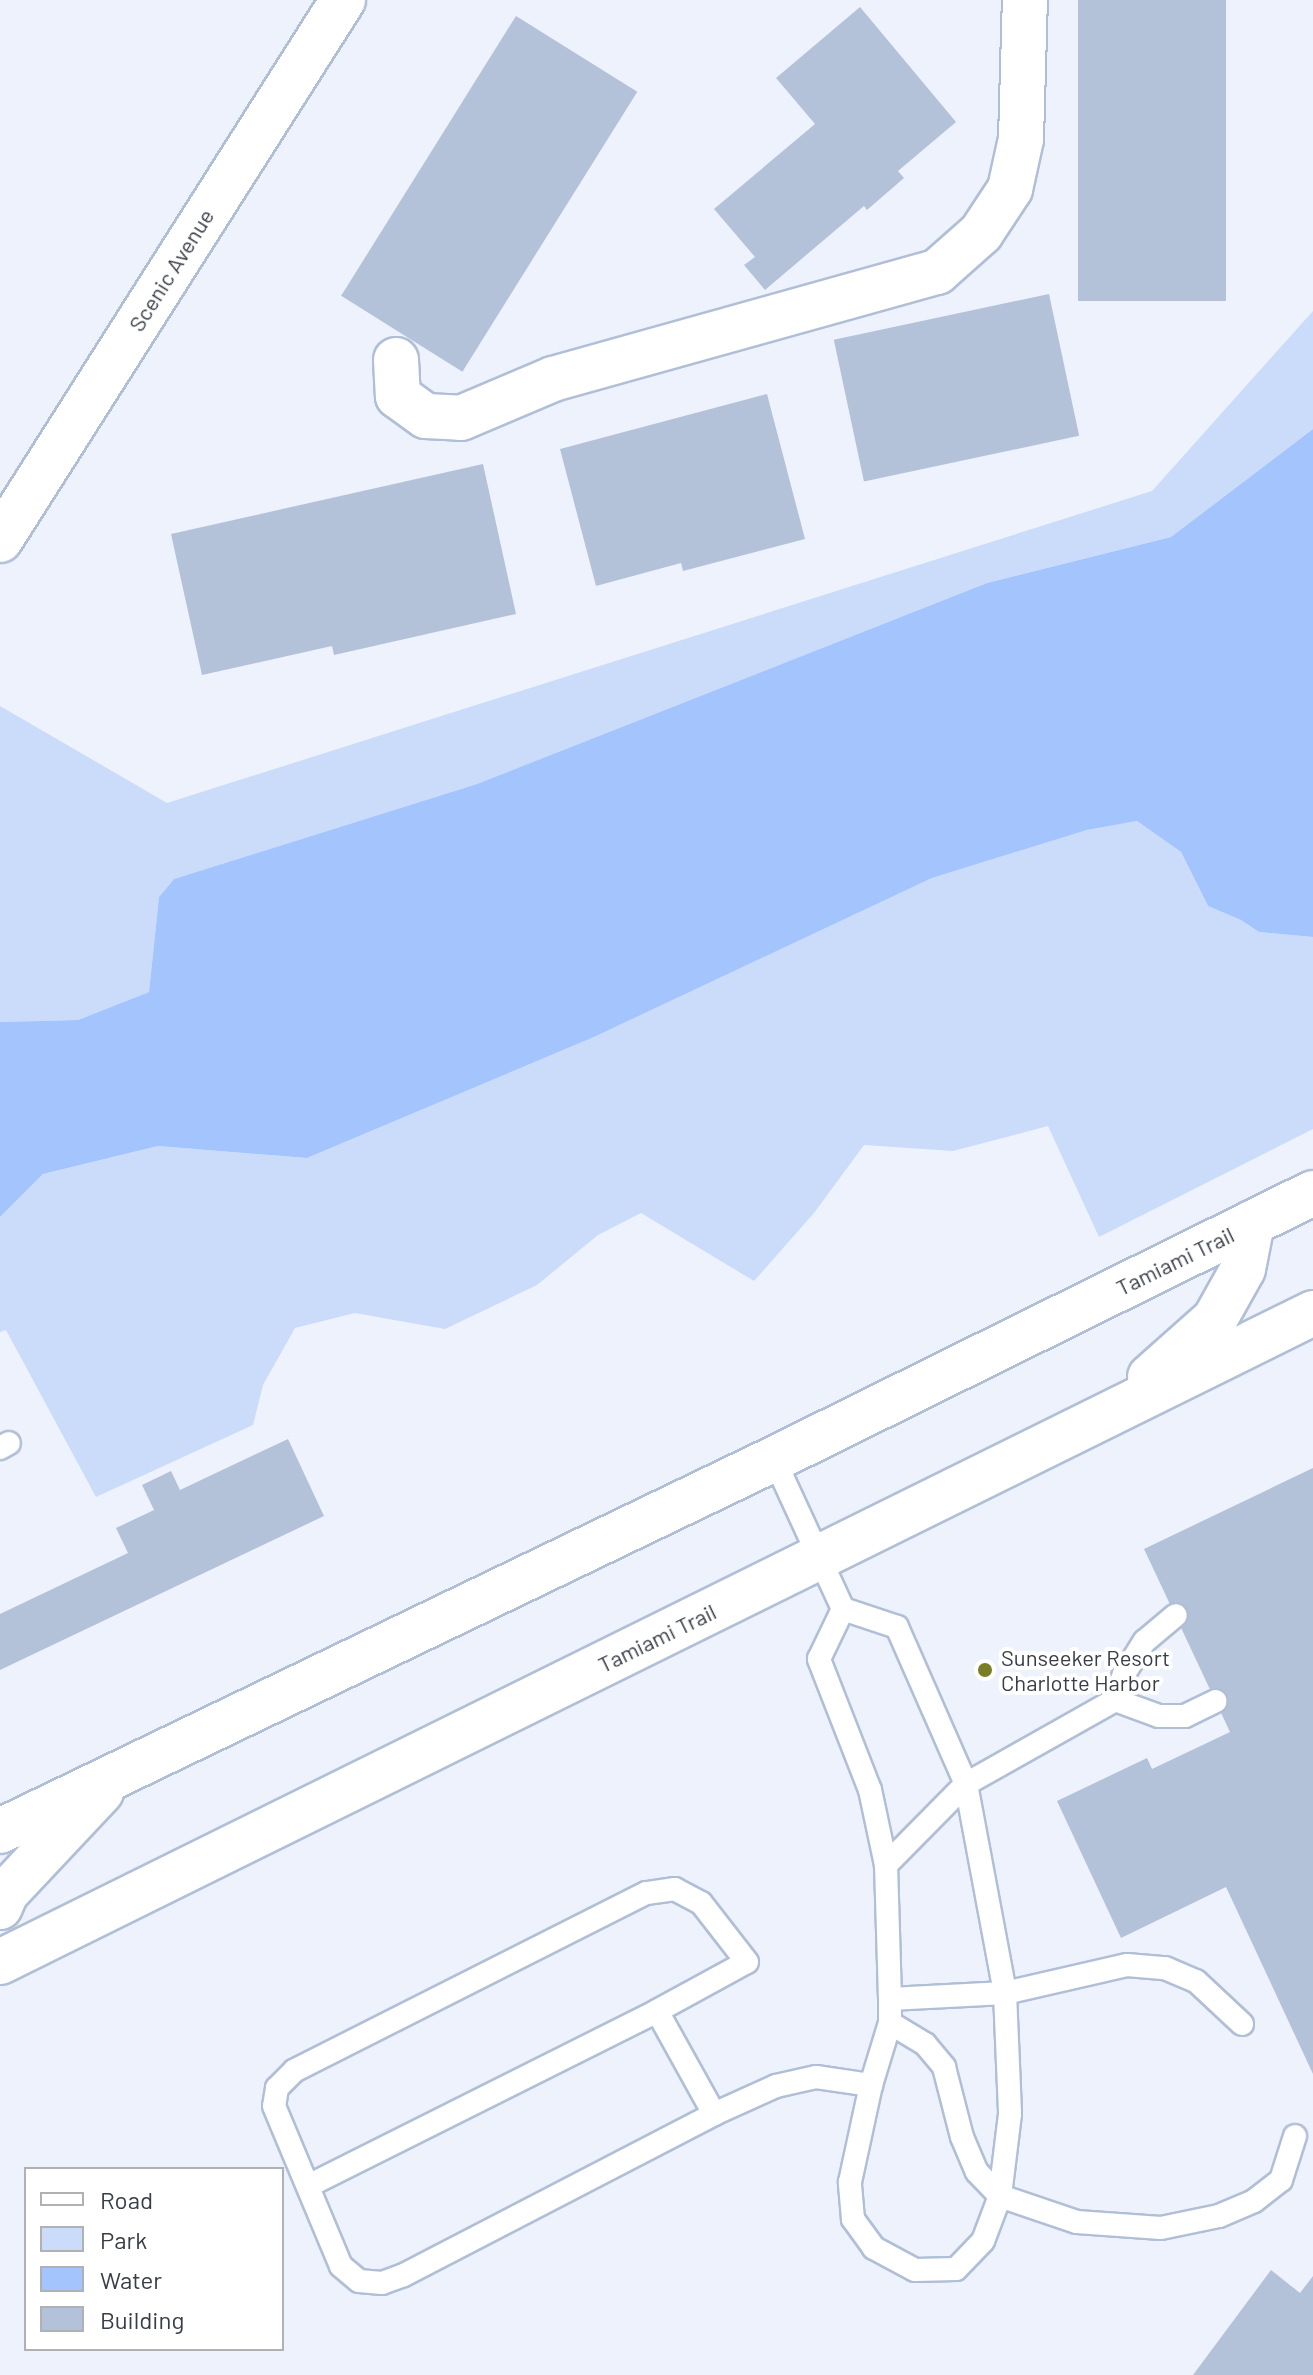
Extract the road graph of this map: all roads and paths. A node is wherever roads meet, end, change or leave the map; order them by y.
1 (343, 0) edge
2 (1025, 0) edge
3 (396, 360) dead end
4 (0, 540) edge
5 (1313, 1193) edge
6 (1252, 1223) junction
7 (1313, 1313) edge
8 (1107, 1415) junction
9 (774, 1459) junction
10 (818, 1558) junction
11 (843, 1609) junction
12 (1176, 1615) dead end
13 (1115, 1700) junction
14 (1216, 1701) dead end
15 (119, 1773) junction
16 (966, 1784) junction
17 (0, 1831) edge
18 (886, 1865) junction
19 (0, 1907) edge
20 (0, 1962) edge
21 (1005, 1993) junction
22 (890, 1999) junction
23 (657, 2011) junction
24 (890, 2023) junction
25 (1242, 2024) dead end
26 (871, 2085) junction
27 (714, 2114) junction
28 (1295, 2136) dead end
29 (308, 2186) junction
30 (1000, 2196) junction

1 - 4 main road, Scenic Avenue
2 - 3 main road
5 - 6 main road, Tamiami Trail
6 - 8 main road
6 - 9 main road, Tamiami Trail
7 - 8 main road, Tamiami Trail
8 - 10 main road, Tamiami Trail
9 - 10 lane
9 - 15 main road, Tamiami Trail
10 - 11 lane
10 - 20 main road, Tamiami Trail
11 - 16 lane
11 - 18 lane
12 - 13 lane
13 - 14 lane
13 - 16 lane
15 - 17 main road, Tamiami Trail
15 - 19 main road
16 - 18 lane
16 - 21 lane
18 - 22 lane
21 - 22 lane
21 - 25 lane
21 - 30 lane
22 - 24 lane
23 - 27 lane
23 - 29 lane
23 - 29 lane
24 - 26 lane
24 - 30 lane
26 - 27 lane
26 - 30 lane
27 - 29 lane
28 - 30 lane

